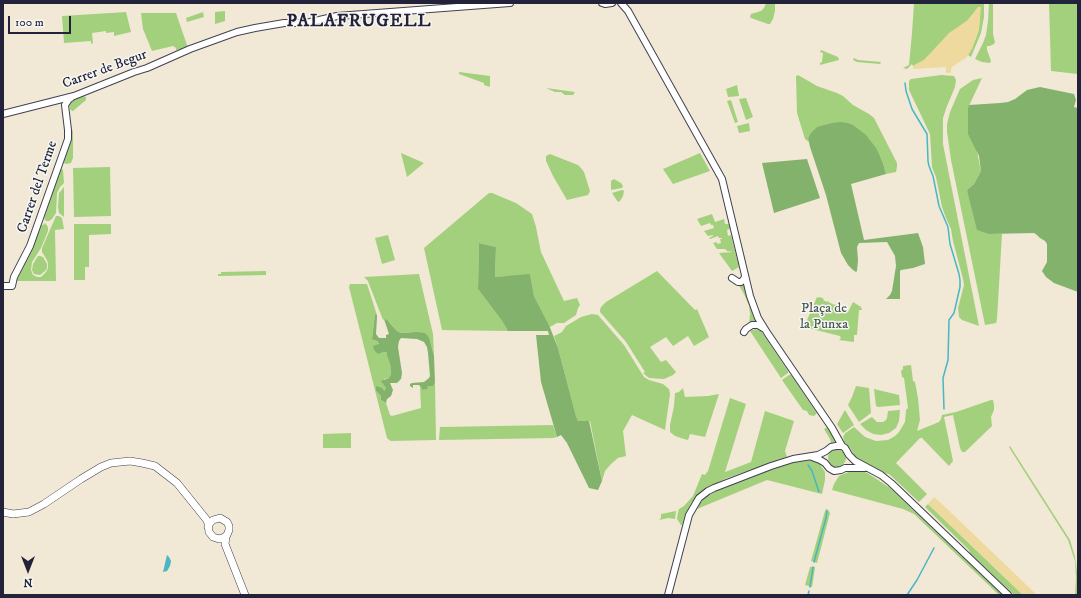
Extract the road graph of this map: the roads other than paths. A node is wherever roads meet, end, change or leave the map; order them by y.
1 (510, 3) edge
2 (602, 3) edge
3 (612, 3) edge
4 (621, 3) edge
5 (74, 96) junction
6 (3, 114) edge
7 (745, 276) junction
8 (732, 278) dead end
9 (3, 286) edge
10 (766, 330) junction
11 (744, 332) dead end
12 (842, 446) junction
13 (826, 451) junction
14 (850, 455) junction
15 (810, 456) junction
16 (825, 463) junction
17 (845, 468) junction
18 (866, 468) junction
19 (3, 511) edge
20 (213, 520) junction
21 (208, 527) junction
22 (226, 537) junction
23 (217, 539) junction
24 (242, 595) edge
25 (245, 595) edge
26 (668, 595) edge
27 (1008, 595) edge

1 - 5 street, Carrer de Begur
2 - 3 street
4 - 7 street
5 - 6 street, Carrer de Begur
5 - 9 street, Carrer del Terme
7 - 8 street
7 - 10 street
10 - 11 street
10 - 12 street
12 - 13 street
12 - 14 street
13 - 15 street
13 - 16 street
14 - 17 street
14 - 18 street
15 - 16 street
15 - 26 street
16 - 17 street
17 - 18 street
18 - 27 street
19 - 20 main road
19 - 21 main road
20 - 21 main road
20 - 22 main road
21 - 23 main road
22 - 23 main road
22 - 25 main road
23 - 24 main road

